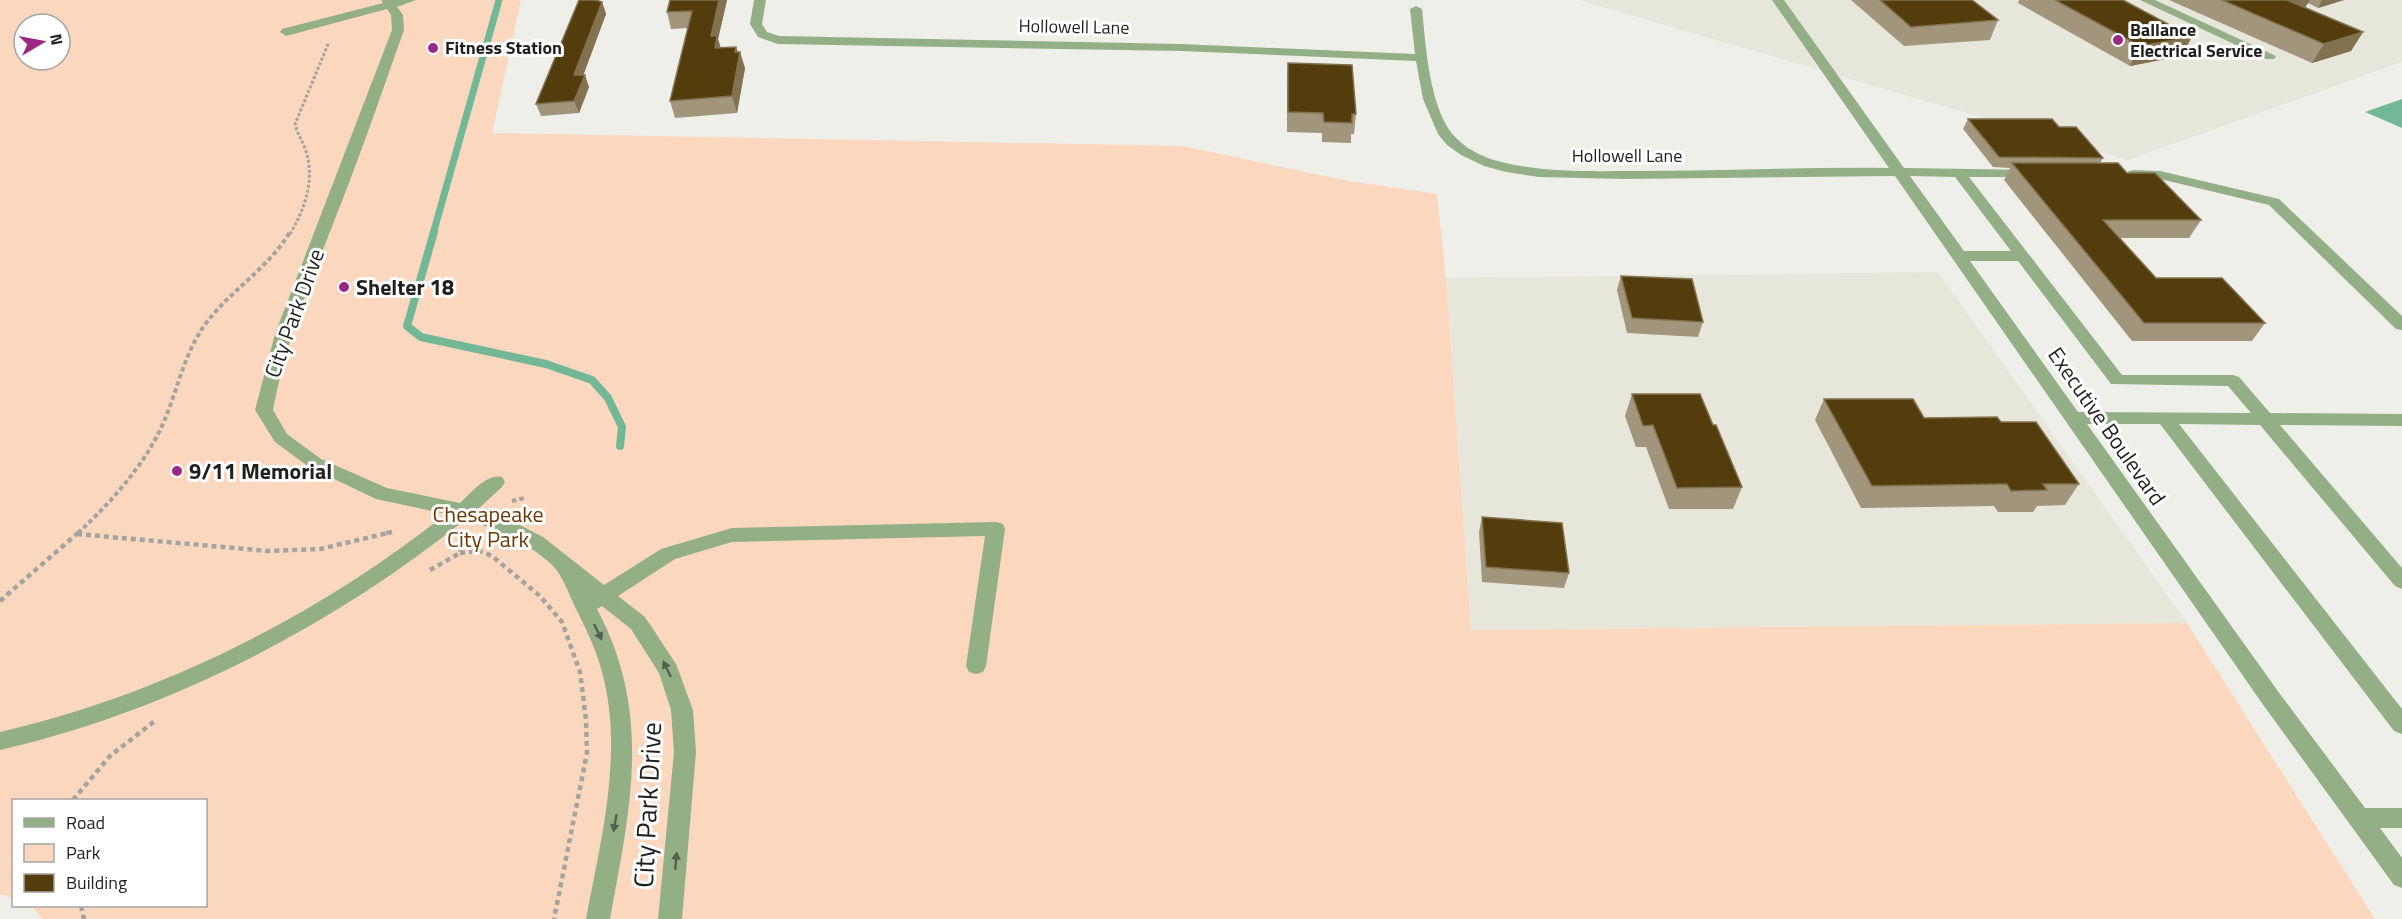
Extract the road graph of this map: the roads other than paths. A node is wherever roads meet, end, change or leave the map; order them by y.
1 (410, 0) edge
2 (760, 0) edge
3 (1778, 0) edge
4 (2146, 0) edge
5 (390, 2) edge
6 (1416, 9) dead end
7 (286, 32) dead end
8 (2270, 56) dead end
9 (1422, 58) junction
10 (1900, 172) junction
11 (1959, 173) junction
12 (2048, 174) edge
13 (2115, 174) edge
14 (1959, 256) junction
15 (2023, 256) junction
16 (2402, 325) edge
17 (2073, 418) junction
18 (2164, 418) junction
19 (2265, 419) junction
20 (2402, 420) edge
21 (496, 482) dead end
22 (465, 511) junction
23 (2402, 581) edge
24 (594, 601) junction
25 (976, 666) dead end
26 (2402, 725) edge
27 (0, 741) edge
28 (2359, 818) junction
29 (2402, 818) edge
30 (2402, 877) edge
31 (598, 919) edge
32 (670, 919) edge

1 - 5 street
2 - 9 street, Hollowell Lane
3 - 10 street, Executive Boulevard
4 - 8 street
5 - 7 street
5 - 22 street, City Park Drive
6 - 9 street, Hollowell Lane
9 - 10 street, Hollowell Lane
10 - 11 street, Hollowell Lane
10 - 14 street, Executive Boulevard
11 - 12 street, Hollowell Lane
11 - 15 street
13 - 16 street
14 - 15 street
14 - 17 street, Executive Boulevard
15 - 19 street
17 - 18 street
17 - 28 street, Executive Boulevard
18 - 19 street
18 - 26 street
19 - 20 street
19 - 23 street
21 - 22 street
22 - 24 street, City Park Drive
22 - 27 street
24 - 25 street
24 -> 31 street, City Park Drive
32 -> 24 street, City Park Drive
28 - 29 street
28 - 30 street, Executive Boulevard

